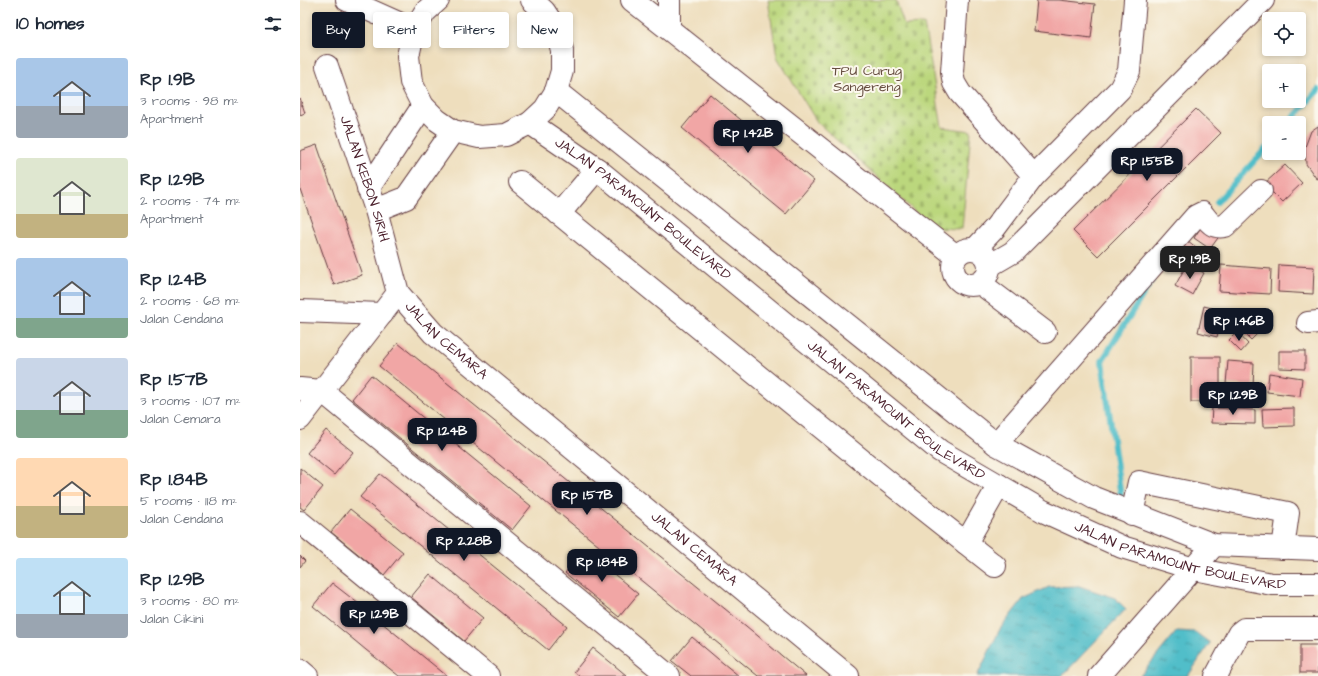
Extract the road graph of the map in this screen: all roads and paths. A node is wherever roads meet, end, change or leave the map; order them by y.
1 (347, 0) edge
2 (438, 0) edge
3 (632, 0) edge
4 (669, 0) edge
5 (957, 0) edge
6 (1135, 0) edge
7 (1262, 0) edge
8 (544, 4) edge
9 (374, 12) edge
10 (425, 12) edge
11 (669, 30) junction
12 (410, 48) edge
13 (327, 66) dead end
14 (556, 91) junction
15 (423, 106) junction
16 (530, 123) junction
17 (453, 131) junction
18 (597, 169) junction
19 (1034, 176) junction
20 (520, 182) dead end
21 (368, 189) junction
22 (1261, 192) dead end
23 (376, 210) junction
24 (559, 214) junction
25 (966, 253) junction
26 (984, 274) junction
27 (398, 293) junction
28 (300, 311) edge
29 (382, 314) junction
30 (1045, 332) dead end
31 (300, 389) edge
32 (322, 391) junction
33 (300, 419) edge
34 (996, 444) junction
35 (999, 485) junction
36 (1132, 514) junction
37 (300, 522) edge
38 (966, 543) junction
39 (1214, 545) junction
40 (1284, 548) junction
41 (1318, 549) edge
42 (994, 566) dead end
43 (1194, 569) junction
44 (1318, 584) edge
45 (1318, 629) edge
46 (300, 670) edge
47 (307, 676) edge
48 (488, 676) edge
49 (669, 676) edge
50 (848, 676) edge
51 (1099, 676) edge
52 (1216, 676) edge

1 - 9 street
2 - 10 street
3 - 11 street
4 - 11 street
5 - 19 street
6 - 19 street
7 - 26 street
8 - 14 street
11 - 25 street
12 - 15 street
13 - 21 street, JALAN KEBON SIRIH
14 - 16 street
14 - 34 street, JALAN PARAMOUNT BOULEVARD
15 - 17 street
15 - 21 street
16 - 17 street
16 - 18 street, JALAN PARAMOUNT BOULEVARD
17 - 23 street
18 - 24 street
18 - 35 street, JALAN PARAMOUNT BOULEVARD
19 - 25 street
20 - 24 street
21 - 23 street, JALAN KEBON SIRIH
22 - 34 street
23 - 27 street, JALAN KEBON SIRIH
24 - 38 street
25 - 26 street
25 - 26 street
26 - 30 street
27 - 29 street
27 - 50 street, JALAN CEMARA
28 - 29 street
29 - 32 street
31 - 32 street
32 - 33 street
32 - 49 street
34 - 36 street, JALAN PARAMOUNT BOULEVARD
35 - 38 street
35 - 43 street, JALAN PARAMOUNT BOULEVARD
36 - 39 street, JALAN PARAMOUNT BOULEVARD
36 - 40 street
37 - 48 street
38 - 42 street
39 - 40 street, JALAN PARAMOUNT BOULEVARD
39 - 43 street
40 - 41 street, JALAN PARAMOUNT BOULEVARD
43 - 44 street, JALAN PARAMOUNT BOULEVARD
43 - 51 street
45 - 52 street
46 - 47 street

